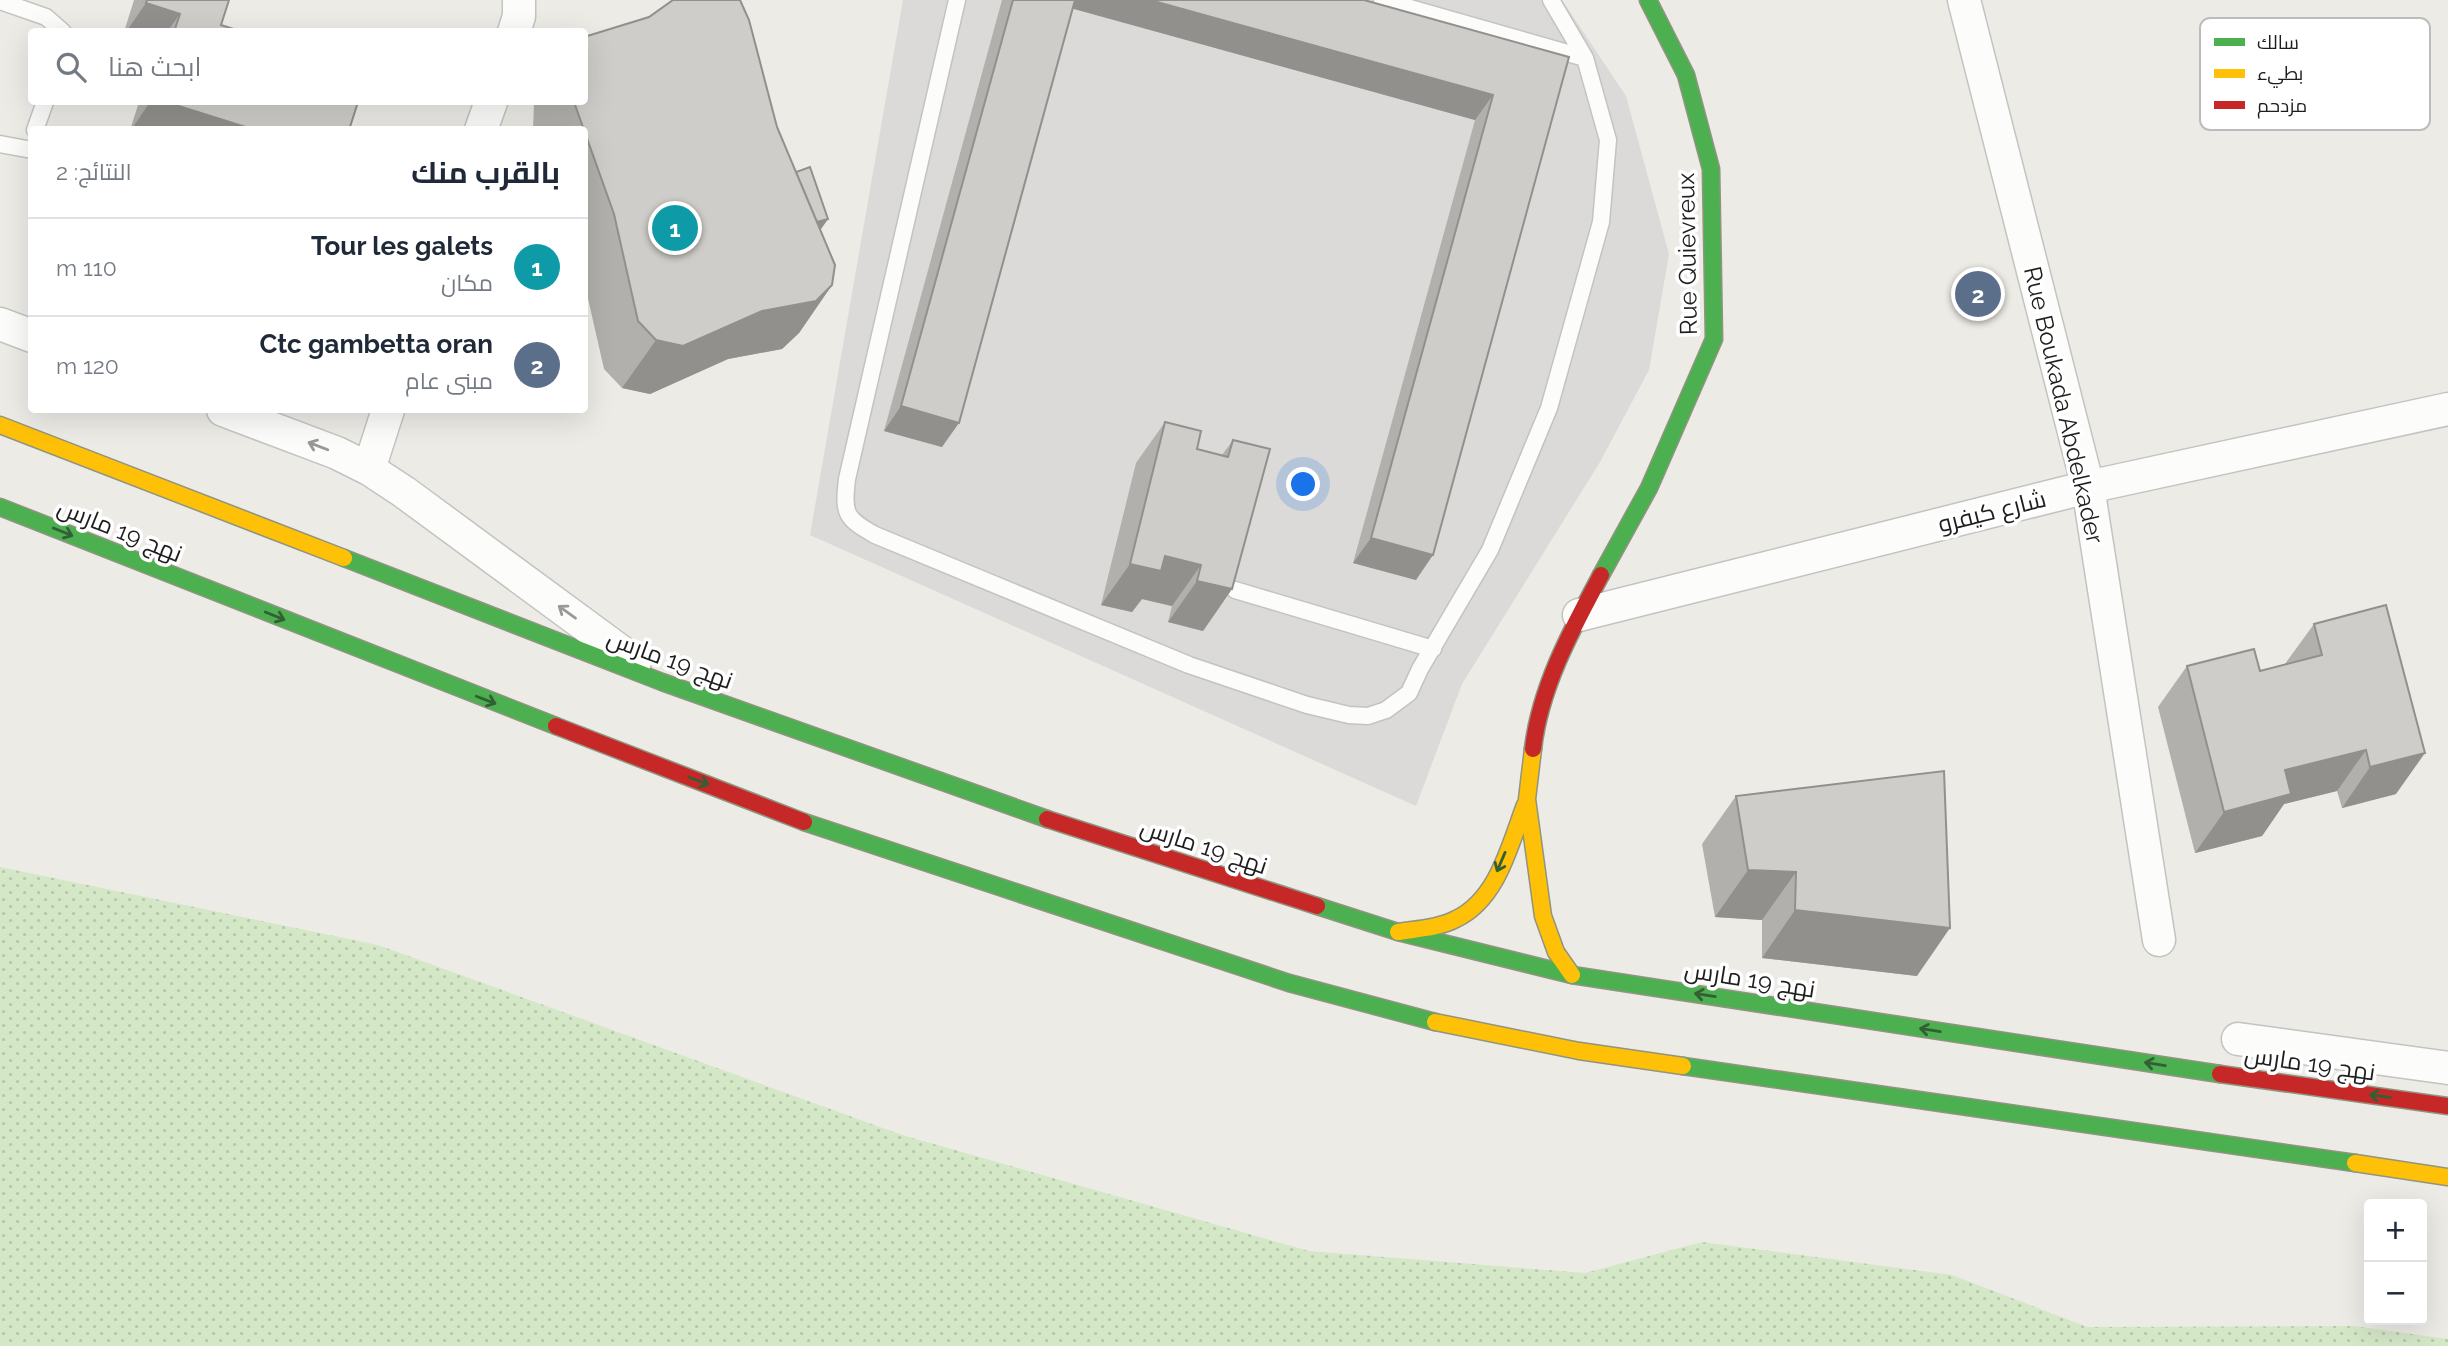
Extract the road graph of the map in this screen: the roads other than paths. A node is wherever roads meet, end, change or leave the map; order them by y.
1 (519, 0) edge
2 (957, 0) edge
3 (1382, 0) edge
4 (1551, 0) edge
5 (1648, 0) edge
6 (1964, 0) edge
7 (0, 1) edge
8 (58, 28) edge
9 (515, 28) edge
10 (1586, 58) junction
11 (44, 105) edge
12 (490, 105) edge
13 (36, 126) edge
14 (482, 126) edge
15 (0, 144) edge
16 (28, 147) edge
17 (0, 324) edge
18 (28, 334) edge
19 (2448, 409) edge
20 (231, 413) edge
21 (387, 413) edge
22 (0, 425) edge
23 (369, 469) junction
24 (2088, 487) junction
25 (0, 507) edge
26 (1234, 590) edge
27 (1579, 615) junction
28 (1433, 649) junction
29 (662, 682) junction
30 (1527, 799) junction
31 (1398, 932) junction
32 (2159, 940) dead end
33 (1572, 975) junction
34 (2238, 1039) dead end
35 (2448, 1068) edge
36 (2448, 1106) edge
37 (2448, 1177) edge

1 - 9 street
2 - 28 lane
3 - 10 lane
4 - 10 lane
5 - 27 main road, Rue Quievreux
6 - 24 street, Rue Boukada Abdelkader
7 - 8 lane
10 - 28 lane
11 - 13 lane
12 - 14 street
15 - 16 lane
17 - 18 street
19 - 24 street, شارع كيفرو
23 -> 20 street
21 - 23 street
22 - 29 main road, نهج 19 مارس
29 -> 23 street
24 - 27 street, شارع كيفرو
24 - 32 street, Rue Boukada Abdelkader
25 -> 37 main road, نهج 19 مارس
26 - 28 lane
27 - 30 main road, Rue Quievreux
29 - 31 main road, نهج 19 مارس
30 -> 31 main road
30 - 33 main road
31 - 33 main road, نهج 19 مارس
36 -> 33 main road, نهج 19 مارس
34 - 35 street

